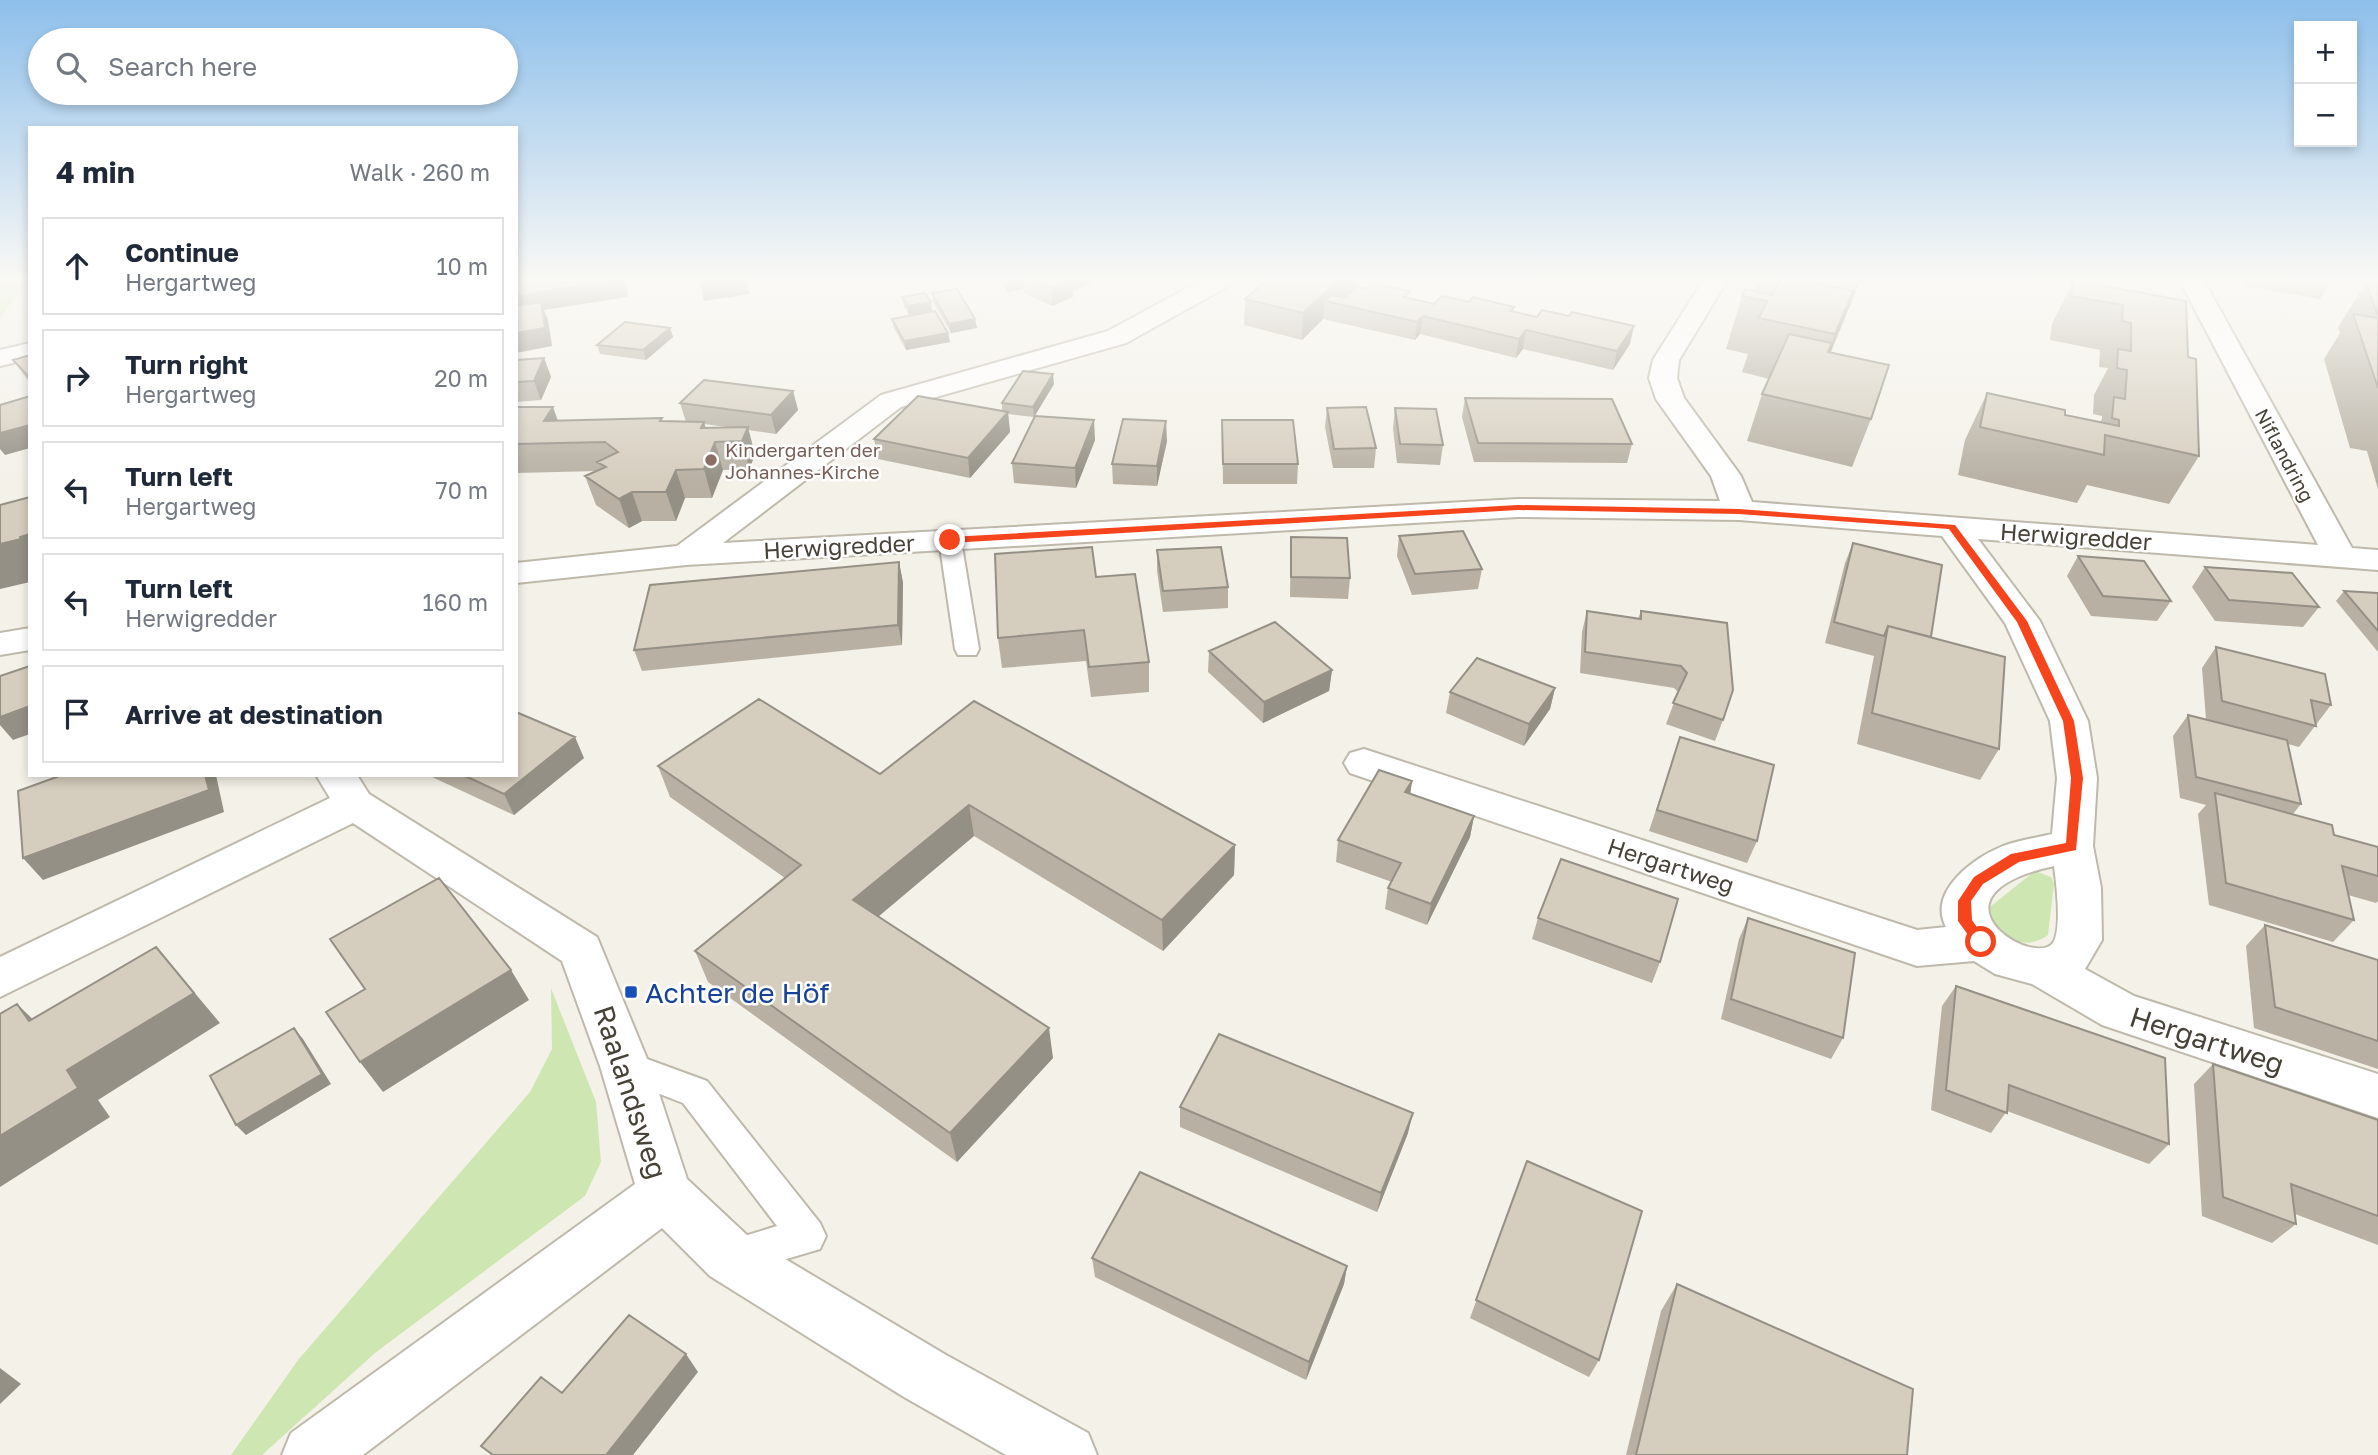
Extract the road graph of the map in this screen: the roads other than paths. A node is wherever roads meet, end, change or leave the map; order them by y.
1 (1082, 347) edge
2 (1674, 347) edge
3 (2228, 347) edge
4 (28, 351) edge
5 (0, 358) edge
6 (1739, 511) junction
7 (1952, 527) junction
8 (950, 540) junction
9 (686, 555) junction
10 (2340, 556) junction
11 (2378, 560) edge
12 (518, 573) edge
13 (28, 639) edge
14 (0, 644) edge
15 (967, 649) dead end
16 (1364, 763) dead end
17 (346, 790) edge
18 (2072, 846) junction
19 (1981, 942) junction
20 (2043, 968) junction
21 (0, 978) edge
22 (625, 1066) junction
23 (2378, 1096) edge
24 (664, 1194) junction
25 (730, 1257) junction
26 (313, 1455) edge
27 (1066, 1455) edge

1 - 9 street
2 - 6 street
3 - 10 street, Niflandring
4 - 5 street
6 - 7 street, Herwigredder
6 - 8 street, Herwigredder
7 - 10 street, Herwigredder
7 - 18 street
8 - 9 street, Herwigredder
8 - 15 lane
9 - 12 street, Herwigredder
10 - 11 street, Herwigredder
13 - 14 street
16 - 19 street, Hergartweg
17 - 21 street, Raalandsweg
17 - 22 street, Raalandsweg
18 - 19 street, Hergartweg
18 - 20 street
19 - 20 street, Hergartweg
20 - 23 street, Hergartweg
22 - 24 street, Raalandsweg
22 - 25 lane
24 - 25 street, Raalandsweg
24 - 26 street
25 - 27 street, Raalandsweg

